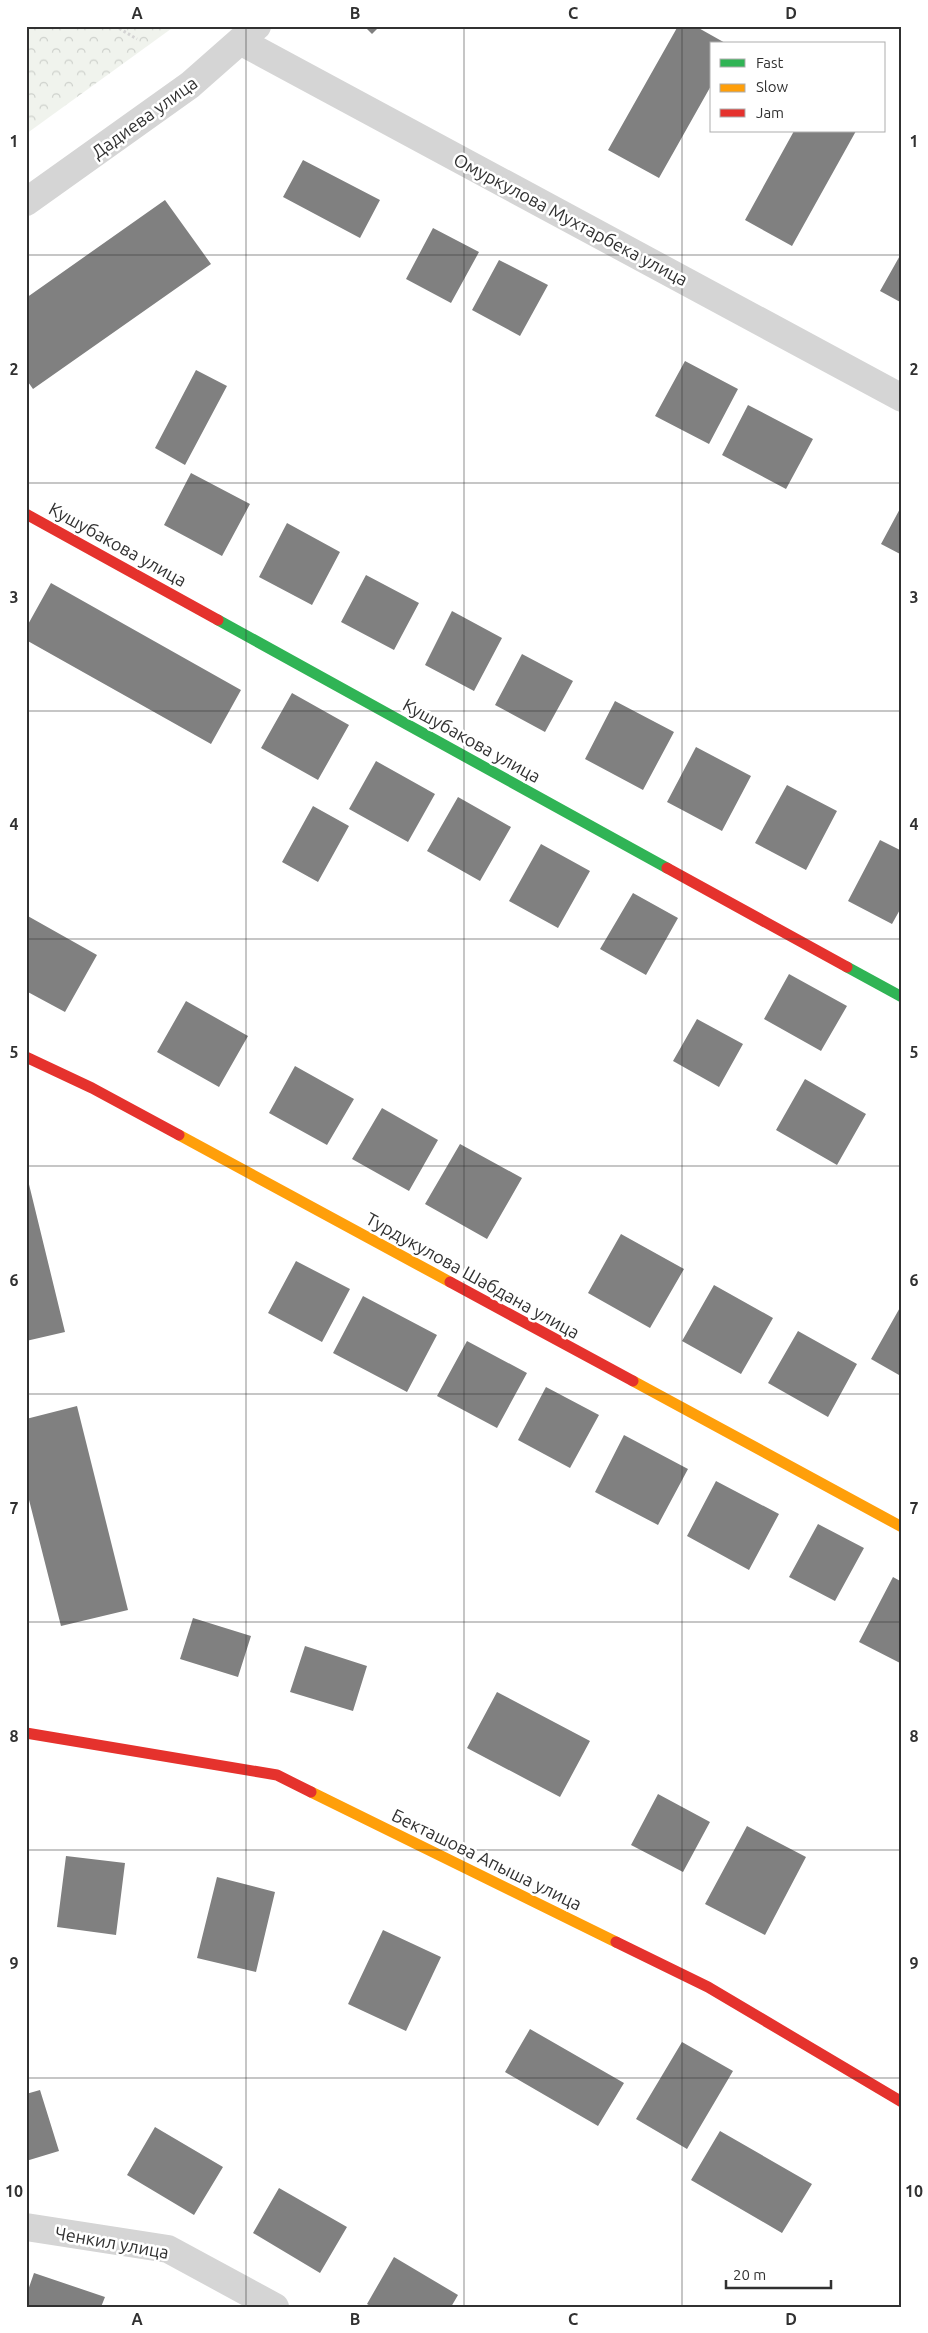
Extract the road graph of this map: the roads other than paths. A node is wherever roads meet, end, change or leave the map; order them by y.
1 (249, 34) edge
2 (26, 202) edge
3 (902, 398) edge
4 (26, 514) edge
5 (902, 997) edge
6 (26, 1057) edge
7 (902, 1528) edge
8 (26, 1734) edge
9 (902, 2102) edge
10 (26, 2227) edge
11 (275, 2307) edge

1 - 2 street, Дадиева улица
1 - 3 street, Омуркулова Мухтарбека улица
4 - 5 street, Кушубакова улица
6 - 7 street, Турдукулова Шабдана улица
8 - 9 street, Бекташова Апыша улица
10 - 11 street, Ченкил улица

